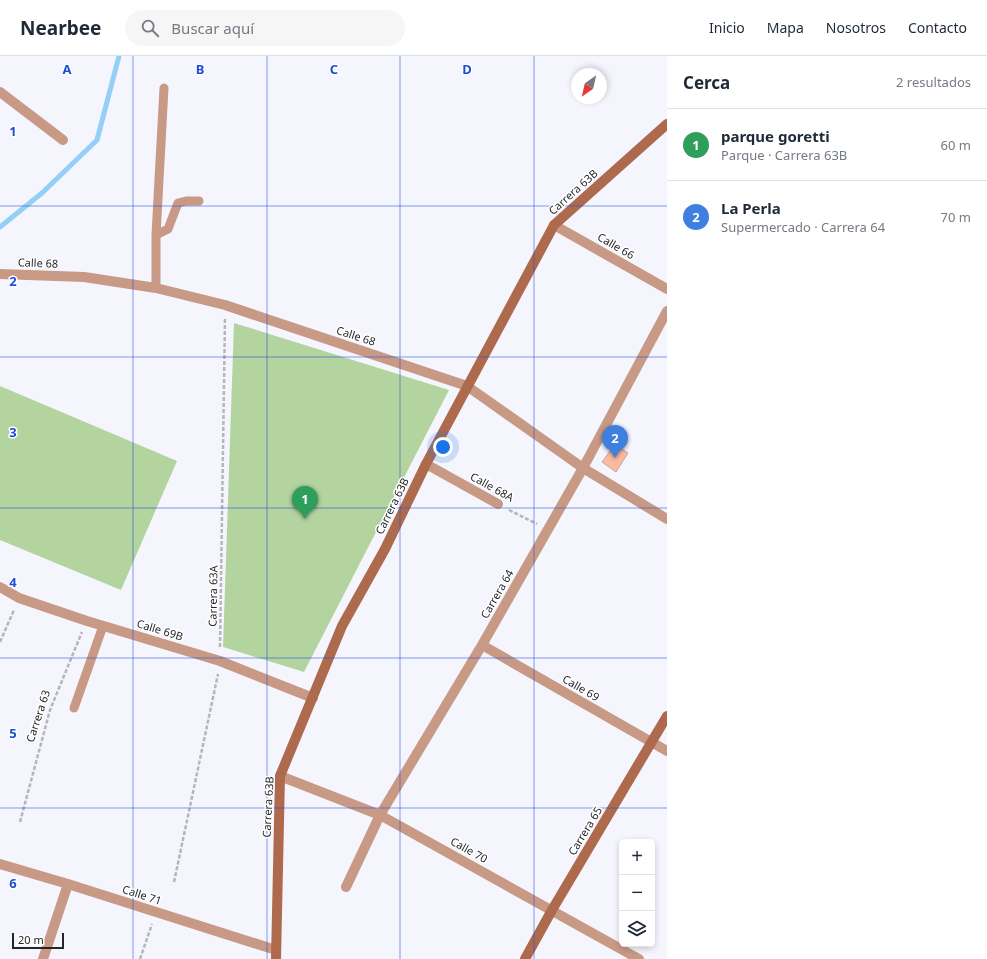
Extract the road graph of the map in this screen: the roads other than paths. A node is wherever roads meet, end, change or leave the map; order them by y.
1 (164, 88) dead end
2 (0, 92) edge
3 (667, 124) edge
4 (63, 140) dead end
5 (199, 201) dead end
6 (554, 225) junction
7 (156, 235) junction
8 (0, 274) edge
9 (156, 288) junction
10 (667, 289) edge
11 (667, 311) edge
12 (467, 386) junction
13 (426, 464) junction
14 (583, 468) junction
15 (498, 504) road end
16 (667, 519) edge
17 (0, 587) edge
18 (103, 626) junction
19 (482, 646) junction
20 (313, 698) junction
21 (74, 708) dead end
22 (667, 716) edge
23 (652, 742) junction
24 (667, 751) edge
25 (280, 776) junction
26 (380, 815) junction
27 (0, 864) edge
28 (68, 884) junction
29 (346, 887) dead end
30 (552, 910) junction
31 (276, 955) edge
32 (43, 959) edge
33 (525, 959) edge
34 (639, 959) edge

1 - 7 lane
2 - 4 street
3 - 6 main road, Carrera 63B
5 - 7 lane
6 - 10 street, Calle 66
6 - 12 main road, Carrera 63B
7 - 9 lane
8 - 9 street, Calle 68
9 - 12 street, Calle 68
11 - 14 street, Carrera 64
12 - 13 main road, Carrera 63B
12 - 14 street, Calle 68
13 - 15 street, Calle 68A
13 - 20 main road, Carrera 63B
14 - 16 street, Calle 68
14 - 19 street, Carrera 64
17 - 18 street, Calle 69B
18 - 20 street, Calle 69B
18 - 21 lane
19 - 23 street, Calle 69
19 - 26 street, Carrera 64
20 - 25 main road, Carrera 63B
22 - 23 main road, Carrera 65
23 - 24 street, Calle 69
23 - 30 main road, Carrera 65
25 - 26 street, Calle 70
25 - 31 main road, Carrera 63B
26 - 29 street, Carrera 64
26 - 30 street, Calle 70
27 - 28 street, Calle 71
28 - 31 street, Calle 71
28 - 32 street
30 - 33 main road, Carrera 65
30 - 34 street, Calle 70

